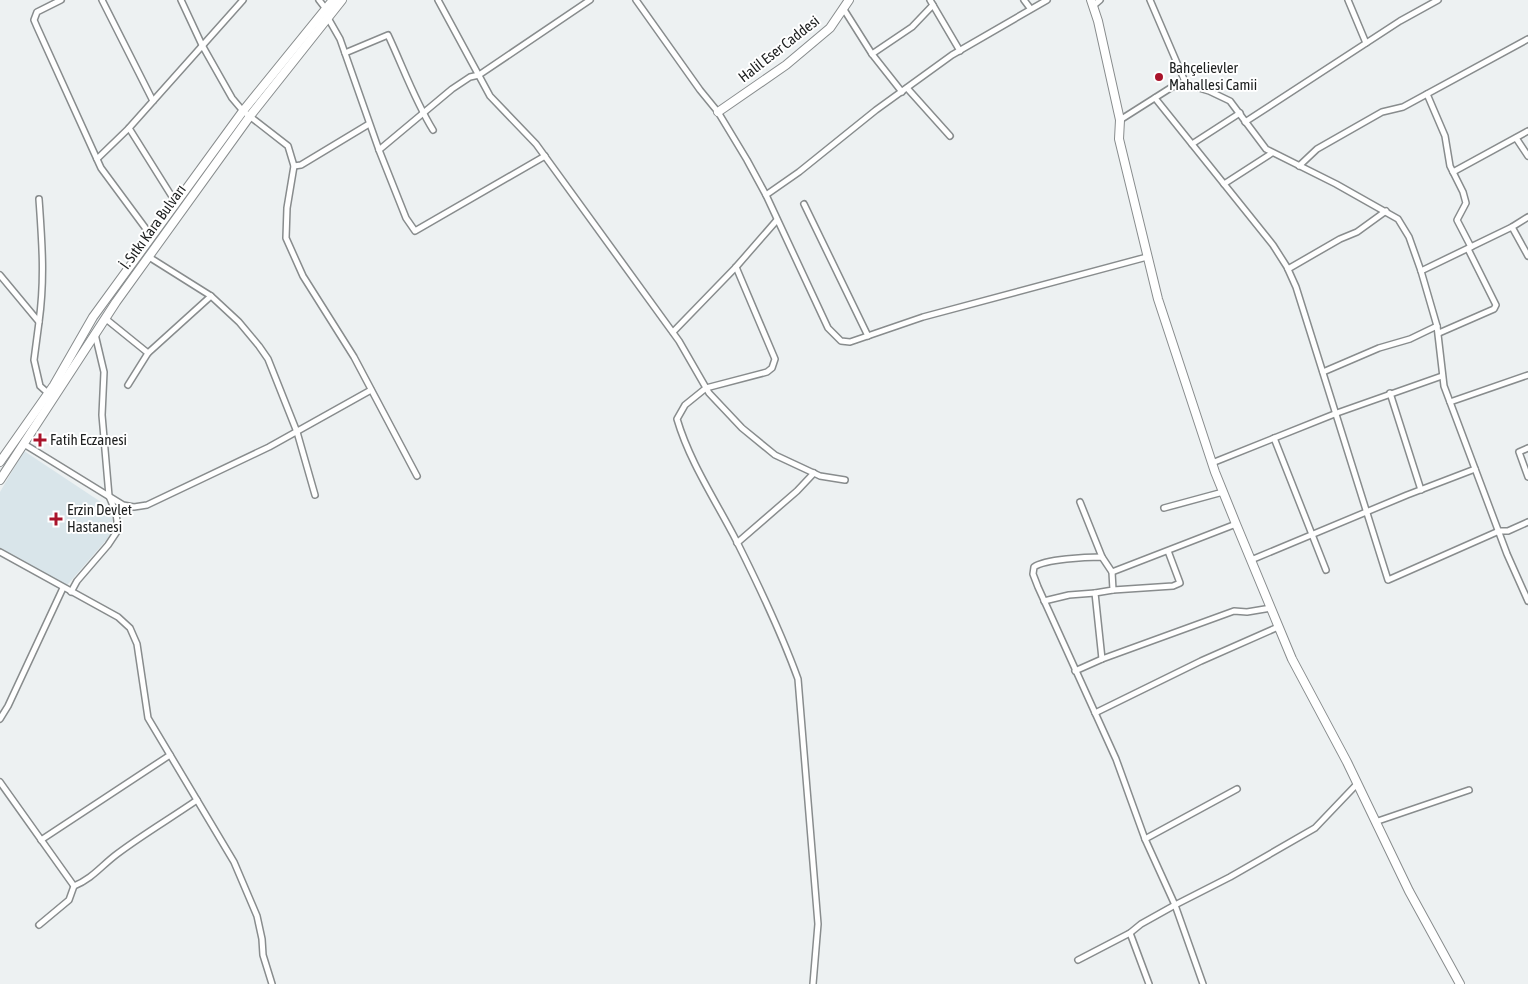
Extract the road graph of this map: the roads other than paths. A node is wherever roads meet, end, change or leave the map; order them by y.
1 (62, 0) edge
2 (102, 0) edge
3 (181, 0) edge
4 (243, 0) edge
5 (318, 0) edge
6 (333, 0) edge
7 (342, 0) edge
8 (438, 0) edge
9 (590, 0) edge
10 (849, 0) edge
11 (1024, 0) edge
12 (1047, 0) edge
13 (1100, 0) edge
14 (1150, 0) edge
15 (1348, 0) edge
16 (1422, 0) edge
17 (1438, 0) edge
18 (638, 1) edge
19 (932, 2) edge
20 (1092, 3) edge
21 (1425, 7) junction
22 (844, 8) junction
23 (1030, 8) junction
24 (326, 9) junction
25 (328, 18) junction
26 (1528, 39) edge
27 (1366, 43) junction
28 (202, 45) junction
29 (960, 51) junction
30 (345, 53) junction
31 (872, 54) junction
32 (479, 76) junction
33 (1186, 84) junction
34 (907, 88) junction
35 (902, 92) junction
36 (1427, 94) junction
37 (1155, 98) junction
38 (153, 101) junction
39 (243, 111) junction
40 (718, 112) junction
41 (1240, 113) junction
42 (423, 114) junction
43 (250, 116) junction
44 (1120, 120) junction
45 (1245, 122) junction
46 (369, 124) junction
47 (129, 128) junction
48 (433, 130) dead end
49 (1528, 131) edge
50 (950, 136) dead end
51 (1516, 138) junction
52 (1192, 144) junction
53 (379, 150) junction
54 (1272, 153) junction
55 (545, 156) junction
56 (1528, 156) edge
57 (96, 159) junction
58 (294, 166) junction
59 (1298, 166) junction
60 (1453, 172) junction
61 (1224, 184) junction
62 (766, 195) junction
63 (39, 199) dead end
64 (176, 203) junction
65 (804, 204) dead end
66 (1386, 211) junction
67 (1528, 217) edge
68 (776, 220) junction
69 (1512, 227) junction
70 (152, 237) junction
71 (1469, 248) junction
72 (1528, 256) edge
73 (149, 257) junction
74 (1147, 257) junction
75 (736, 267) junction
76 (1288, 270) junction
77 (1421, 271) junction
78 (0, 275) edge
79 (211, 296) junction
80 (106, 319) junction
81 (39, 322) junction
82 (1437, 326) junction
83 (673, 332) junction
84 (1439, 333) junction
85 (95, 334) junction
86 (868, 336) junction
87 (148, 353) junction
88 (1323, 372) junction
89 (1528, 375) edge
90 (1442, 376) junction
91 (128, 386) dead end
92 (706, 388) junction
93 (371, 390) junction
94 (1390, 393) junction
95 (51, 396) junction
96 (1450, 402) junction
97 (1336, 413) junction
98 (297, 432) junction
99 (1274, 438) junction
100 (24, 444) junction
101 (1528, 448) edge
102 (0, 462) edge
103 (1212, 463) junction
104 (1475, 469) junction
105 (814, 473) junction
106 (417, 476) dead end
107 (1528, 477) edge
108 (0, 480) edge
109 (844, 480) dead end
110 (1421, 490) junction
111 (1223, 492) junction
112 (315, 495) dead end
113 (110, 496) junction
114 (1080, 502) dead end
115 (1164, 508) dead end
116 (1368, 511) junction
117 (1528, 522) edge
118 (1236, 524) junction
119 (1498, 531) junction
120 (1312, 534) junction
121 (737, 543) junction
122 (1168, 551) junction
123 (0, 552) edge
124 (1102, 558) junction
125 (1251, 560) junction
126 (1326, 570) dead end
127 (1112, 572) junction
128 (63, 588) junction
129 (1113, 590) junction
130 (71, 592) junction
131 (1095, 593) junction
132 (1044, 601) junction
133 (1528, 601) edge
134 (1271, 608) junction
135 (1278, 627) junction
136 (1102, 659) junction
137 (1075, 671) junction
138 (1095, 713) junction
139 (0, 719) edge
140 (170, 755) junction
141 (0, 782) edge
142 (1357, 784) junction
143 (1237, 789) dead end
144 (1469, 790) dead end
145 (197, 800) junction
146 (1375, 822) junction
147 (1145, 839) junction
148 (41, 840) junction
149 (74, 886) junction
150 (1175, 904) junction
151 (38, 925) dead end
152 (1130, 933) junction
153 (1078, 960) dead end
154 (272, 984) edge
155 (813, 984) edge
156 (1149, 984) edge
157 (1203, 984) edge
158 (1460, 984) edge

1 - 57 street
2 - 38 street
3 - 28 street
4 - 28 street
5 - 24 street
6 - 24 street, İ. Sıtkı Kara Bulvarı
7 - 25 street, İ. Sıtkı Kara Bulvarı
8 - 32 street
9 - 32 street
10 - 22 street, Halil Eser Caddesi
11 - 23 street
12 - 23 street
13 - 20 street
14 - 33 street
15 - 27 street
16 - 21 street
17 - 21 street
18 - 40 street
19 - 29 street
19 - 31 street
20 - 44 street
21 - 27 street
22 - 31 street
22 - 40 street, Halil Eser Caddesi
23 - 29 street
24 - 39 street, İ. Sıtkı Kara Bulvarı
25 - 30 street
25 - 43 street, İ. Sıtkı Kara Bulvarı
26 - 36 street
27 - 45 street
28 - 38 street
28 - 39 street
29 - 34 street
30 - 42 street
30 - 46 street
31 - 35 street
32 - 42 street
32 - 55 street
33 - 37 street
33 - 41 street
34 - 35 street
34 - 50 street
35 - 62 street
36 - 59 street
36 - 60 street
37 - 44 street
37 - 52 street
38 - 47 street
39 - 43 street
39 - 64 street, İ. Sıtkı Kara Bulvarı
40 - 62 street
41 - 45 street
41 - 52 street
42 - 48 street
42 - 53 street
43 - 58 street
43 - 73 street, İ. Sıtkı Kara Bulvarı
44 - 74 street
45 - 54 street
46 - 53 street
46 - 58 street
47 - 57 street
47 - 64 street
49 - 51 street
51 - 56 street
51 - 60 street
52 - 61 street
53 - 55 street
54 - 59 street
54 - 61 street
55 - 83 street
57 - 70 street
58 - 93 street
59 - 66 street
60 - 71 street
61 - 76 street
62 - 68 street
63 - 81 street
64 - 70 street, İ. Sıtkı Kara Bulvarı
65 - 86 street
66 - 76 street
66 - 77 street
67 - 69 street
68 - 75 street
68 - 86 street
69 - 71 street
69 - 72 street
70 - 95 street, İ. Sıtkı Kara Bulvarı
71 - 77 street
71 - 84 street
73 - 79 street
73 - 80 street, İ. Sıtkı Kara Bulvarı
74 - 86 street
74 - 103 street
75 - 83 street
75 - 92 street
76 - 88 street
77 - 82 street
78 - 81 street
79 - 87 street
79 - 98 street
80 - 85 street, İ. Sıtkı Kara Bulvarı
80 - 87 street
81 - 95 street
82 - 84 street
82 - 88 street
83 - 92 street
84 - 90 street
85 - 95 street, İ. Sıtkı Kara Bulvarı
85 - 113 street
87 - 91 street
88 - 97 street
89 - 96 street
90 - 94 street
90 - 96 street
92 - 105 street
92 - 121 street
93 - 98 street
93 - 106 street
94 - 97 street
94 - 110 street
95 - 100 street, İ. Sıtkı Kara Bulvarı
95 - 102 street, İ. Sıtkı Kara Bulvarı
96 - 104 street
97 - 99 street
97 - 116 street
98 - 112 street
98 - 113 street
99 - 103 street
99 - 120 street
100 - 108 street, İ. Sıtkı Kara Bulvarı
100 - 113 street
101 - 107 street
103 - 111 street
104 - 110 street
104 - 119 street
105 - 109 street
105 - 121 street
110 - 116 street
111 - 115 street
111 - 118 street
113 - 130 street
114 - 124 street
116 - 119 street
116 - 120 street
117 - 119 street
118 - 122 street
118 - 125 street
119 - 133 street
120 - 125 street
120 - 126 street
121 - 155 street
122 - 127 street
122 - 129 street
123 - 128 street
124 - 127 street
124 - 132 street
125 - 134 street
127 - 129 street
128 - 130 street
128 - 139 street
129 - 131 street
130 - 140 street
131 - 132 street
131 - 136 street
132 - 137 street
134 - 135 street
134 - 136 street
135 - 138 street
135 - 142 street
136 - 137 street
137 - 138 street
138 - 147 street
140 - 145 street
140 - 148 street
141 - 148 street
142 - 146 street
142 - 150 street
143 - 147 street
144 - 146 street
145 - 149 street
145 - 154 street
146 - 158 street
147 - 150 street
148 - 149 street
149 - 151 street
150 - 152 street
150 - 157 street
152 - 153 street
152 - 156 street

